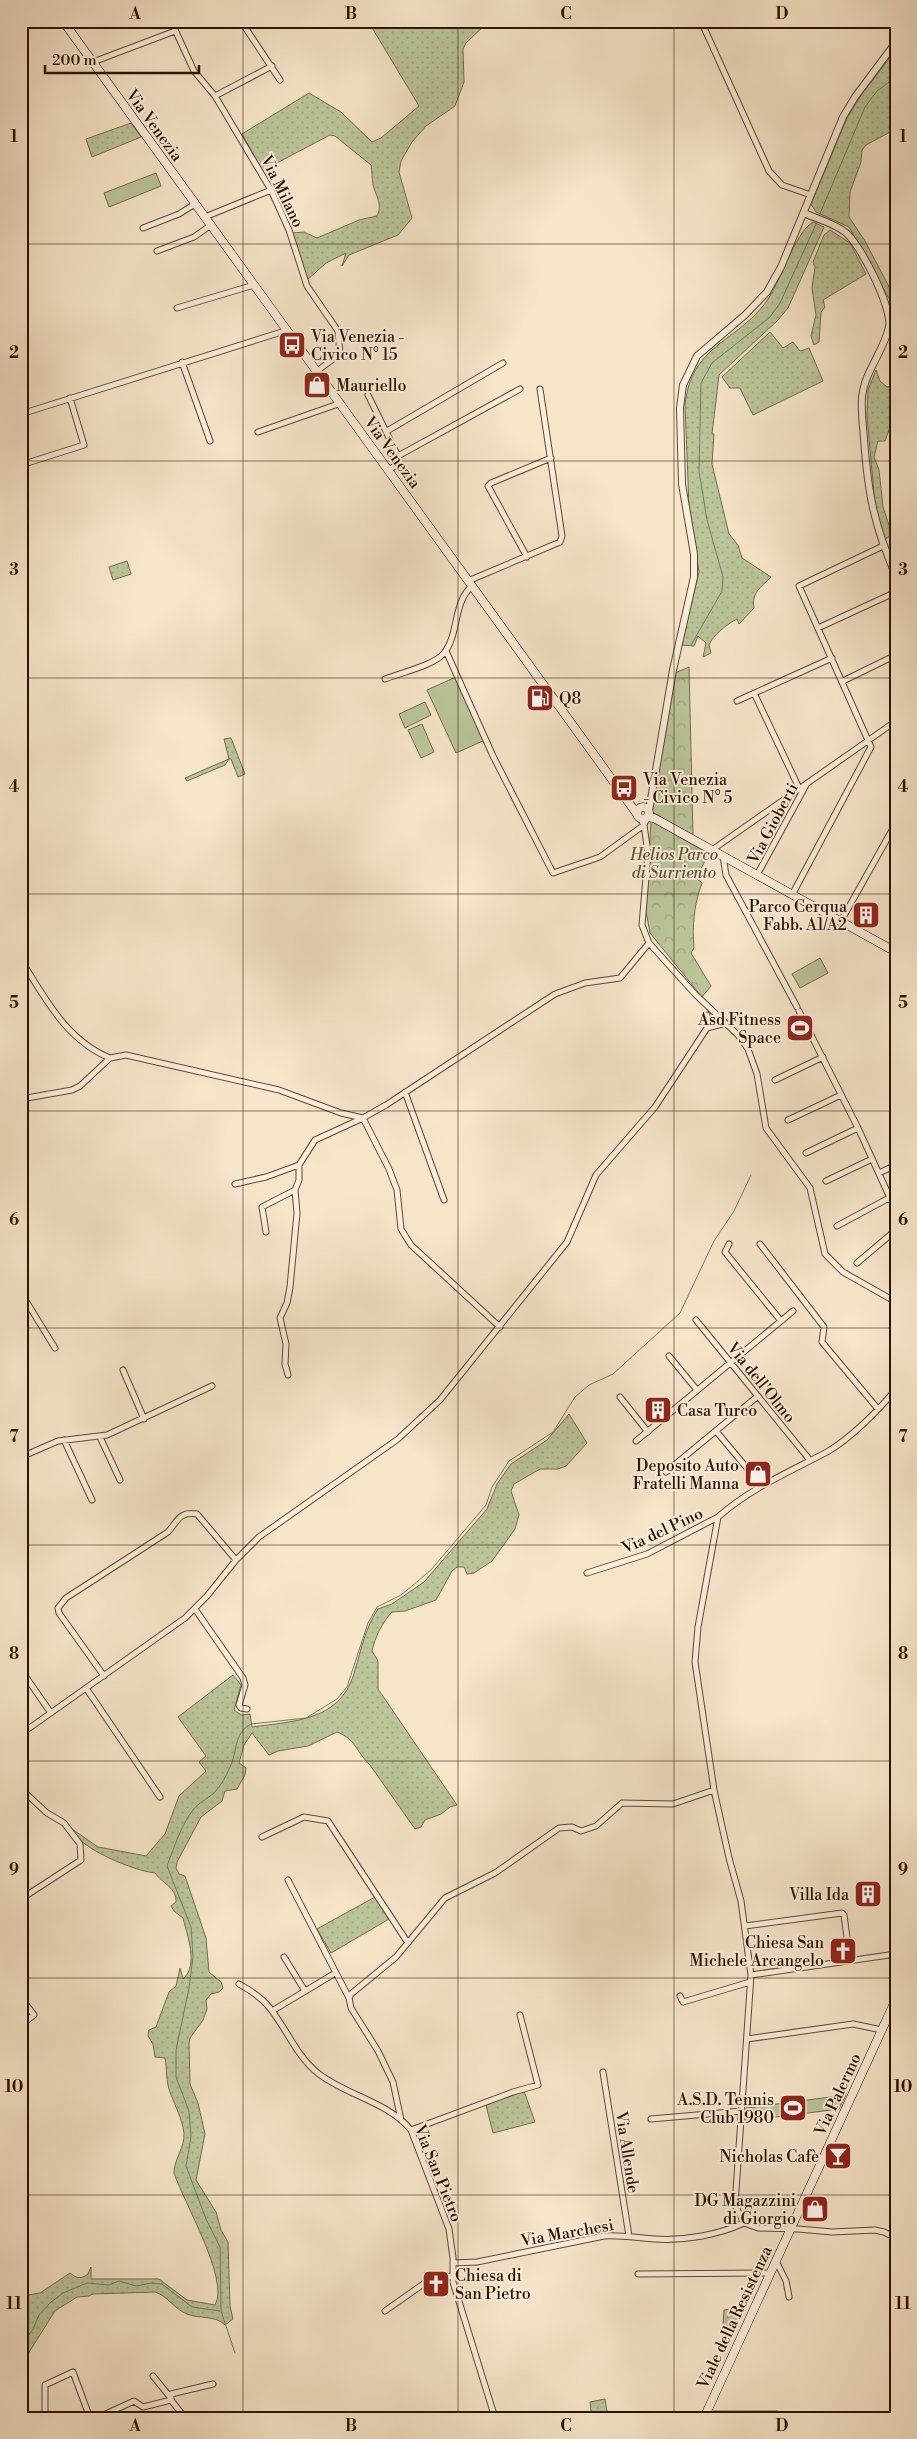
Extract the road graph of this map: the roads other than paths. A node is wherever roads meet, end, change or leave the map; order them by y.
1 (63, 21) edge
2 (171, 21) edge
3 (241, 21) edge
4 (701, 21) edge
5 (175, 31) junction
6 (896, 42) edge
7 (93, 62) junction
8 (272, 66) junction
9 (280, 80) dead end
10 (215, 96) junction
11 (271, 190) junction
12 (810, 194) junction
13 (195, 204) junction
14 (804, 213) junction
15 (205, 217) junction
16 (211, 225) junction
17 (143, 228) dead end
18 (158, 251) dead end
19 (254, 285) junction
20 (177, 308) dead end
21 (893, 321) edge
22 (288, 330) junction
23 (182, 362) junction
24 (504, 363) dead end
25 (317, 371) junction
26 (520, 389) dead end
27 (540, 389) dead end
28 (368, 395) dead end
29 (70, 398) junction
30 (341, 403) junction
31 (21, 414) edge
32 (387, 431) junction
33 (258, 432) dead end
34 (210, 441) dead end
35 (398, 456) junction
36 (551, 458) junction
37 (21, 465) edge
38 (389, 470) junction
39 (883, 546) junction
40 (527, 557) junction
41 (893, 563) edge
42 (896, 576) edge
43 (470, 584) junction
44 (896, 592) edge
45 (818, 628) junction
46 (446, 651) junction
47 (896, 655) edge
48 (832, 658) junction
49 (385, 679) dead end
50 (843, 681) junction
51 (754, 693) junction
52 (737, 700) dead end
53 (896, 721) edge
54 (869, 739) junction
55 (808, 782) junction
56 (799, 788) junction
57 (646, 813) junction
58 (896, 823) edge
59 (710, 850) junction
60 (723, 856) junction
61 (758, 875) junction
62 (792, 895) junction
63 (841, 922) junction
64 (649, 943) junction
65 (896, 952) edge
66 (21, 960) edge
67 (707, 1016) dead end
68 (722, 1024) dead end
69 (707, 1028) junction
70 (823, 1057) junction
71 (110, 1058) junction
72 (774, 1080) dead end
73 (404, 1092) junction
74 (841, 1095) junction
75 (21, 1099) edge
76 (363, 1118) junction
77 (788, 1120) dead end
78 (858, 1128) junction
79 (806, 1153) dead end
80 (872, 1159) junction
81 (299, 1165) junction
82 (896, 1165) edge
83 (879, 1173) junction
84 (826, 1181) dead end
85 (235, 1184) dead end
86 (295, 1190) junction
87 (889, 1198) junction
88 (444, 1200) dead end
89 (896, 1211) edge
90 (837, 1226) dead end
91 (896, 1230) edge
92 (266, 1232) dead end
93 (729, 1244) dead end
94 (760, 1244) dead end
95 (857, 1263) dead end
96 (21, 1293) edge
97 (896, 1302) edge
98 (793, 1311) dead end
99 (696, 1320) dead end
100 (781, 1322) junction
101 (500, 1327) junction
102 (56, 1348) dead end
103 (669, 1356) dead end
104 (731, 1363) junction
105 (123, 1370) dead end
106 (288, 1375) dead end
107 (212, 1386) dead end
108 (896, 1389) edge
109 (697, 1390) junction
110 (758, 1396) junction
111 (620, 1397) dead end
112 (878, 1409) junction
113 (144, 1419) junction
114 (716, 1431) junction
115 (648, 1432) junction
116 (100, 1437) junction
117 (64, 1440) junction
118 (636, 1442) dead end
119 (21, 1457) edge
120 (810, 1460) junction
121 (666, 1472) dead end
122 (120, 1480) dead end
123 (761, 1485) junction
124 (92, 1500) dead end
125 (718, 1517) junction
126 (236, 1560) junction
127 (587, 1573) dead end
128 (195, 1609) junction
129 (21, 1670) edge
130 (104, 1676) junction
131 (86, 1688) junction
132 (247, 1709) dead end
133 (51, 1713) junction
134 (21, 1734) edge
135 (21, 1790) edge
136 (714, 1790) junction
137 (160, 1797) dead end
138 (262, 1837) dead end
139 (288, 1880) dead end
140 (21, 1899) edge
141 (745, 1926) junction
142 (408, 1943) junction
143 (896, 1954) edge
144 (284, 1957) dead end
145 (850, 1960) junction
146 (332, 1975) dead end
147 (751, 1975) junction
148 (750, 1982) junction
149 (239, 1984) dead end
150 (305, 1991) junction
151 (680, 1996) dead end
152 (21, 1998) edge
153 (349, 1998) junction
154 (896, 1999) edge
155 (272, 2011) junction
156 (520, 2015) dead end
157 (21, 2024) edge
158 (882, 2030) junction
159 (746, 2039) junction
160 (603, 2072) dead end
161 (742, 2111) junction
162 (651, 2119) dead end
163 (402, 2120) junction
164 (411, 2130) junction
165 (744, 2223) junction
166 (790, 2228) junction
167 (629, 2236) junction
168 (896, 2238) edge
169 (776, 2260) junction
170 (453, 2262) junction
171 (770, 2273) junction
172 (638, 2274) dead end
173 (452, 2276) junction
174 (789, 2297) dead end
175 (385, 2311) dead end
176 (153, 2376) dead end
177 (213, 2384) dead end
178 (170, 2398) junction
179 (44, 2418) edge
180 (90, 2418) edge
181 (97, 2418) edge
182 (185, 2418) edge
183 (495, 2418) edge
184 (704, 2418) edge

1 - 7 main road, Via Venezia
2 - 5 street, Via Milano
3 - 8 street
4 - 12 street
5 - 7 street
5 - 10 street, Via Milano
6 - 12 street
7 - 13 main road, Via Venezia
8 - 9 street
8 - 10 street
10 - 11 street, Via Milano
11 - 15 street
11 - 25 street, Via Milano
12 - 14 street
13 - 15 main road, Via Venezia
13 - 17 street
14 - 21 street
14 - 57 street
15 - 16 main road, Via Venezia
16 - 18 street
16 - 19 main road, Via Venezia
19 - 20 street
19 - 22 main road, Via Venezia
21 - 39 street
22 - 23 street
22 - 25 main road, Via Venezia
23 - 29 street
23 - 34 street
24 - 32 street
25 - 30 main road, Via Venezia
26 - 35 street
27 - 36 street
28 - 32 street
29 - 31 street
29 - 37 street
30 - 33 street
30 - 38 main road, Via Venezia
32 - 35 street
35 - 38 street
36 - 40 street
36 - 40 street
38 - 43 main road, Via Venezia
39 - 41 street
39 - 45 street
40 - 43 street
41 - 42 street
43 - 46 street
43 - 57 main road, Via Venezia
44 - 45 street
45 - 48 street
46 - 49 street
46 - 57 street
47 - 50 street
48 - 50 street
48 - 51 street
50 - 54 street
51 - 52 street
51 - 56 street
53 - 54 street
54 - 55 street
54 - 62 street
55 - 56 street
55 - 61 street, Via Gioberti
56 - 59 street
57 - 59 main road
57 - 64 street
58 - 63 street
59 - 60 main road
60 - 61 main road
60 - 70 street
61 - 62 main road
62 - 63 main road
63 - 65 main road
64 - 73 street
64 - 97 street
66 - 71 street
67 - 69 street
68 - 69 street
69 - 101 street
70 - 72 street
70 - 74 street
71 - 75 street
71 - 76 street
73 - 76 street
73 - 88 street
74 - 77 street
74 - 78 street
76 - 81 street
76 - 101 street
78 - 79 street
78 - 80 street
80 - 83 street
80 - 84 street
81 - 85 street
81 - 86 street
82 - 83 street
83 - 87 street
86 - 92 street
86 - 106 street
87 - 89 street
87 - 90 street
91 - 95 street
93 - 100 street
94 - 112 street
96 - 102 street
98 - 100 street
99 - 104 street, Via dell'Olmo
100 - 104 street
101 - 126 street
103 - 109 street
104 - 109 street
104 - 110 street, Via dell'Olmo
105 - 113 street
107 - 113 street
108 - 112 street, Via del Pino
109 - 115 street
110 - 114 street
110 - 120 street, Via dell'Olmo
111 - 115 street
112 - 120 street, Via del Pino
113 - 116 street
114 - 121 street
114 - 123 street
115 - 118 street
116 - 117 street
116 - 122 street
117 - 119 street
117 - 124 street
120 - 123 street, Via del Pino
123 - 125 street, Via del Pino
125 - 127 street, Via del Pino
125 - 136 street
126 - 128 street
126 - 130 street
128 - 130 street
128 - 132 street
129 - 133 street
130 - 131 street
131 - 133 street
131 - 137 street
133 - 134 street
135 - 140 street
136 - 141 street
136 - 142 street
138 - 142 street
139 - 153 street
141 - 145 street
141 - 147 street
142 - 153 street
143 - 145 street
144 - 150 street
145 - 147 street
146 - 150 street
147 - 148 street
148 - 151 street
148 - 159 street
149 - 155 street, Via San Pietro
150 - 155 street
152 - 157 street
153 - 163 street
154 - 158 main road, Via Palermo
155 - 163 street, Via San Pietro
156 - 164 street
158 - 159 street
158 - 166 main road, Via Palermo
159 - 161 street
160 - 167 street, Via Allende
161 - 162 street
161 - 165 street
163 - 164 street, Via San Pietro
164 - 170 street, Via San Pietro
165 - 166 street
165 - 167 street, Via Marchesi
166 - 168 street
166 - 169 main road, Viale della Resistenza
167 - 170 street, Via Marchesi
169 - 171 main road, Viale della Resistenza
169 - 174 street
170 - 173 street, Via San Pietro
171 - 172 street
171 - 184 main road, Viale della Resistenza
173 - 175 street
173 - 183 street, Via San Pietro
176 - 178 street
177 - 178 street
178 - 181 street
178 - 182 street
179 - 180 street

